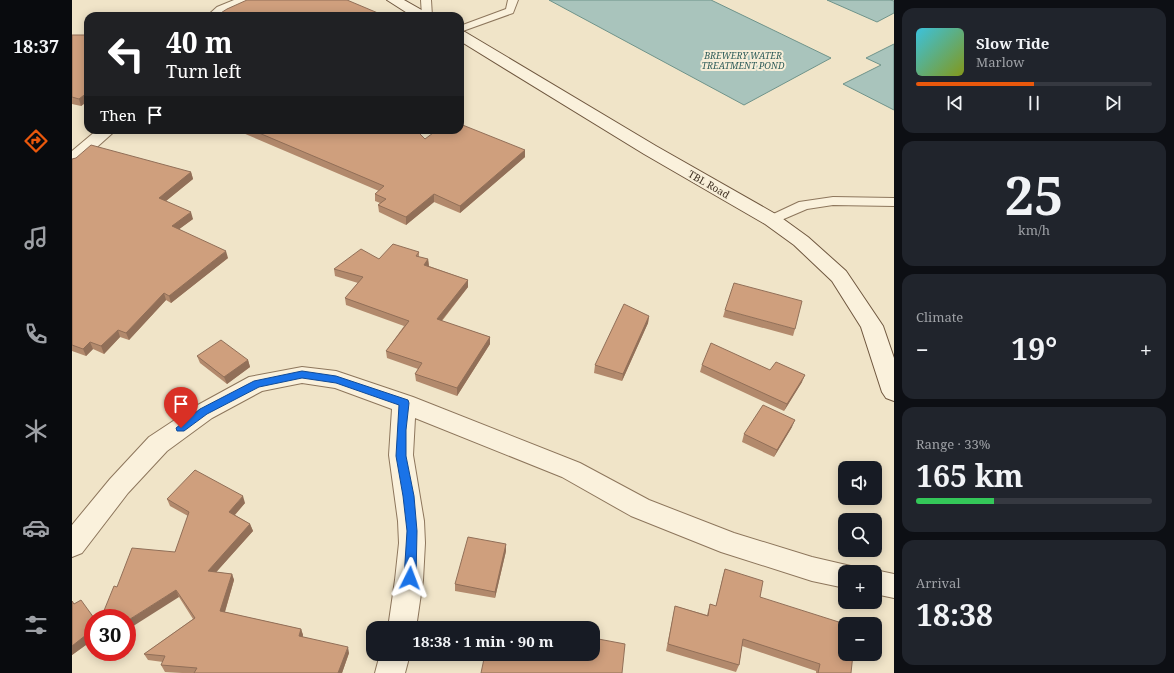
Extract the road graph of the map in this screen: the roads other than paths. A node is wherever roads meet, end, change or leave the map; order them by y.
1 (247, 0) edge
2 (394, 0) edge
3 (426, 0) edge
4 (513, 0) edge
5 (219, 12) edge
6 (415, 12) edge
7 (427, 12) edge
8 (464, 28) edge
9 (464, 37) edge
10 (102, 134) edge
11 (72, 160) edge
12 (894, 202) edge
13 (772, 220) junction
14 (894, 392) edge
15 (405, 403) junction
16 (72, 545) edge
17 (838, 575) edge
18 (882, 583) edge
19 (894, 586) edge
20 (403, 621) edge
21 (393, 661) edge
22 (390, 673) edge

1 - 5 street
2 - 6 street
3 - 7 lane
4 - 8 lane
9 - 13 street, TBL Road
10 - 11 street
12 - 13 lane
13 - 14 street, TBL Road
15 - 16 street
15 - 17 street
15 - 20 street
18 - 19 street
21 - 22 street

